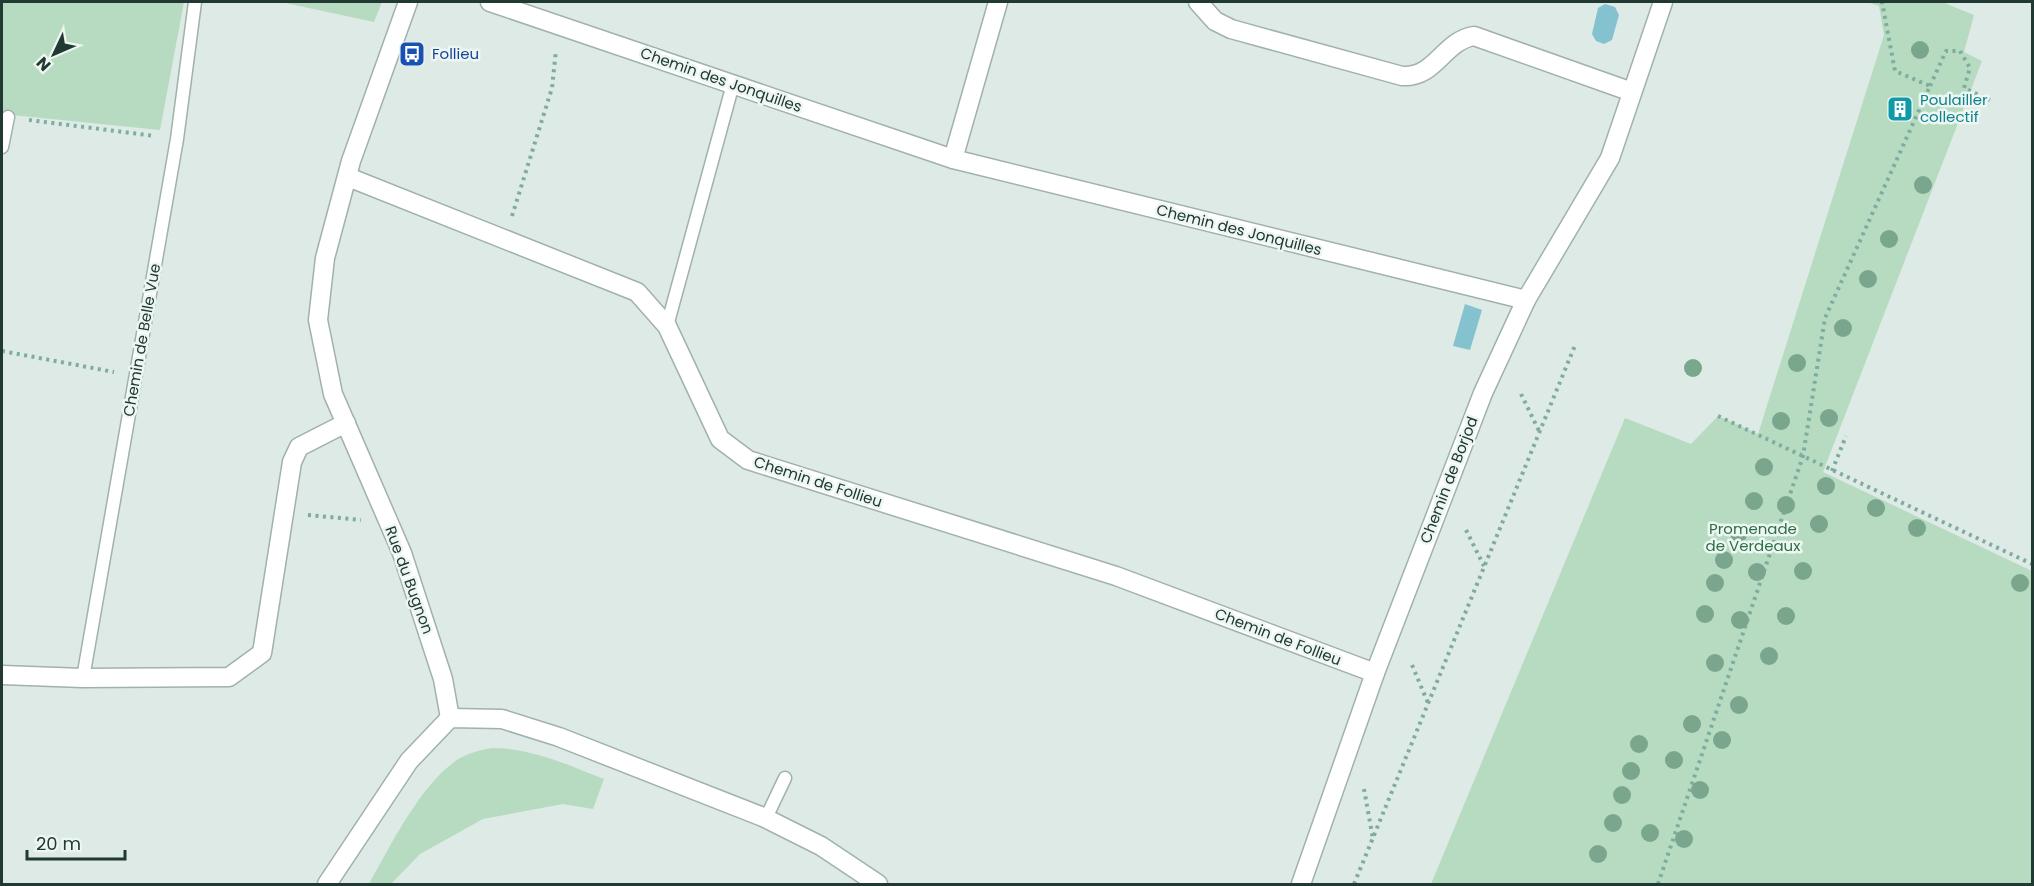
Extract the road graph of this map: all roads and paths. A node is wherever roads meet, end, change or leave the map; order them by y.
1 (195, 2) edge
2 (408, 2) edge
3 (490, 2) edge
4 (998, 2) edge
5 (1198, 2) edge
6 (1663, 2) edge
7 (1882, 2) edge
8 (559, 25) junction
9 (733, 84) junction
10 (1930, 86) junction
11 (1632, 92) junction
12 (1990, 100) dead end
13 (8, 117) joint
14 (177, 139) junction
15 (2, 147) edge
16 (952, 159) junction
17 (348, 177) junction
18 (505, 240) junction
19 (1526, 300) junction
20 (667, 326) junction
21 (1576, 343) dead end
22 (2, 351) edge
23 (135, 376) junction
24 (1521, 394) dead end
25 (1718, 416) dead end
26 (346, 423) junction
27 (1540, 431) junction
28 (1846, 436) dead end
29 (1803, 456) junction
30 (1832, 471) junction
31 (284, 513) junction
32 (367, 521) dead end
33 (1466, 530) dead end
34 (2032, 564) edge
35 (1484, 567) junction
36 (1412, 665) dead end
37 (1375, 673) junction
38 (2, 675) edge
39 (83, 678) junction
40 (1428, 704) junction
41 (450, 718) junction
42 (785, 778) dead end
43 (1364, 789) dead end
44 (766, 818) junction
45 (1373, 840) junction
46 (327, 885) edge
47 (878, 885) edge
48 (1301, 885) edge
49 (1354, 885) edge
50 (1658, 885) edge

1 - 14 lane, Chemin de Belle Vue
2 - 17 street, Rue du Bugnon
3 - 8 street, Chemin des Jonquilles
4 - 16 street
5 - 11 street
6 - 11 street, Chemin de Borjod
7 - 10 path
8 - 9 street, Chemin des Jonquilles
8 - 18 path
9 - 16 street, Chemin des Jonquilles
9 - 20 lane
10 - 12 path
10 - 29 path
11 - 19 street, Chemin de Borjod
13 - 14 path
13 - 15 lane
14 - 23 lane, Chemin de Belle Vue
16 - 19 street, Chemin des Jonquilles
17 - 18 street, Chemin de Follieu
17 - 26 street, Rue du Bugnon
18 - 20 street, Chemin de Follieu
19 - 37 street, Chemin de Borjod
20 - 37 street, Chemin de Follieu
21 - 27 path
22 - 23 path
23 - 39 lane, Chemin de Belle Vue
24 - 27 path
25 - 29 path
26 - 31 street
26 - 41 street, Rue du Bugnon
27 - 35 path
28 - 30 path
29 - 30 path
29 - 50 path
30 - 34 path
31 - 32 path
31 - 39 street
33 - 35 path
35 - 40 path
36 - 40 path
37 - 48 street, Chemin de Borjod
38 - 39 street
40 - 45 path
41 - 44 street
41 - 46 street
42 - 44 lane
43 - 45 path
44 - 47 street
45 - 49 path

